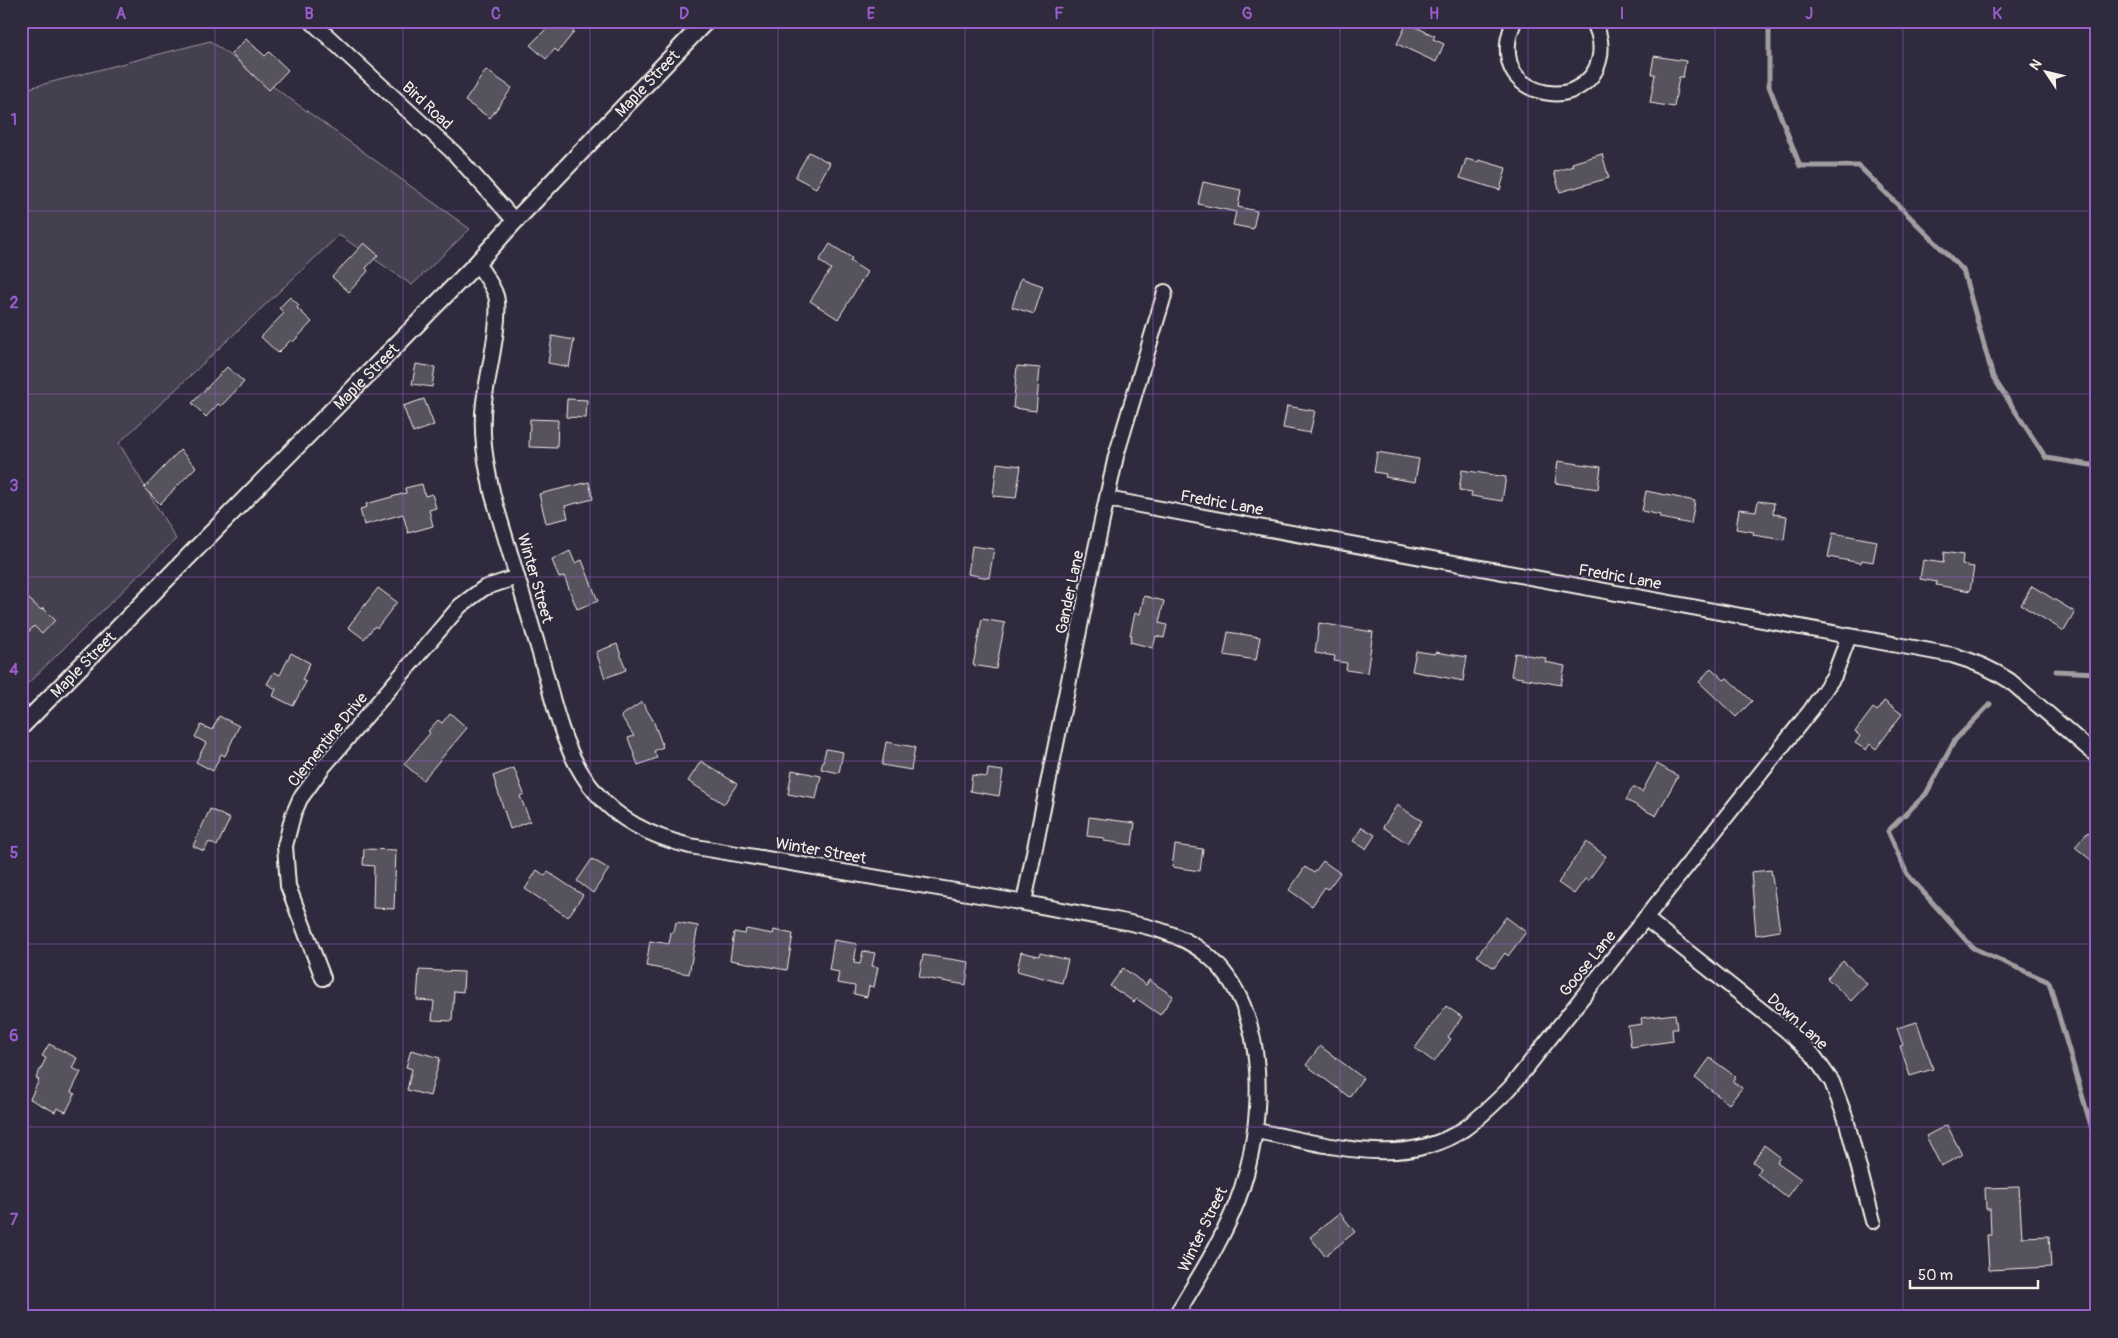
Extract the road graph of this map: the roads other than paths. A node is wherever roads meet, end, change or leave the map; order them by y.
1 (311, 21) edge
2 (706, 21) edge
3 (1514, 21) edge
4 (1593, 21) edge
5 (515, 221) junction
6 (477, 263) junction
7 (1165, 292) dead end
8 (1107, 499) junction
9 (517, 577) junction
10 (1849, 636) junction
11 (21, 727) edge
12 (2097, 756) edge
13 (1024, 902) junction
14 (1645, 918) junction
15 (323, 978) dead end
16 (1256, 1131) junction
17 (1873, 1221) dead end
18 (1175, 1317) edge

1 - 5 street, Bird Road
2 - 5 street, Maple Street
3 - 4 street
5 - 6 street, Maple Street
6 - 9 street, Winter Street
6 - 11 street, Maple Street
7 - 8 street, Gander Lane
8 - 10 street, Fredric Lane
8 - 13 street, Gander Lane
9 - 13 street, Winter Street
9 - 15 street, Clementine Drive
10 - 12 street, Fredric Lane
10 - 14 street, Goose Lane
13 - 16 street, Winter Street
14 - 16 street, Goose Lane
14 - 17 street, Down Lane
16 - 18 street, Winter Street

